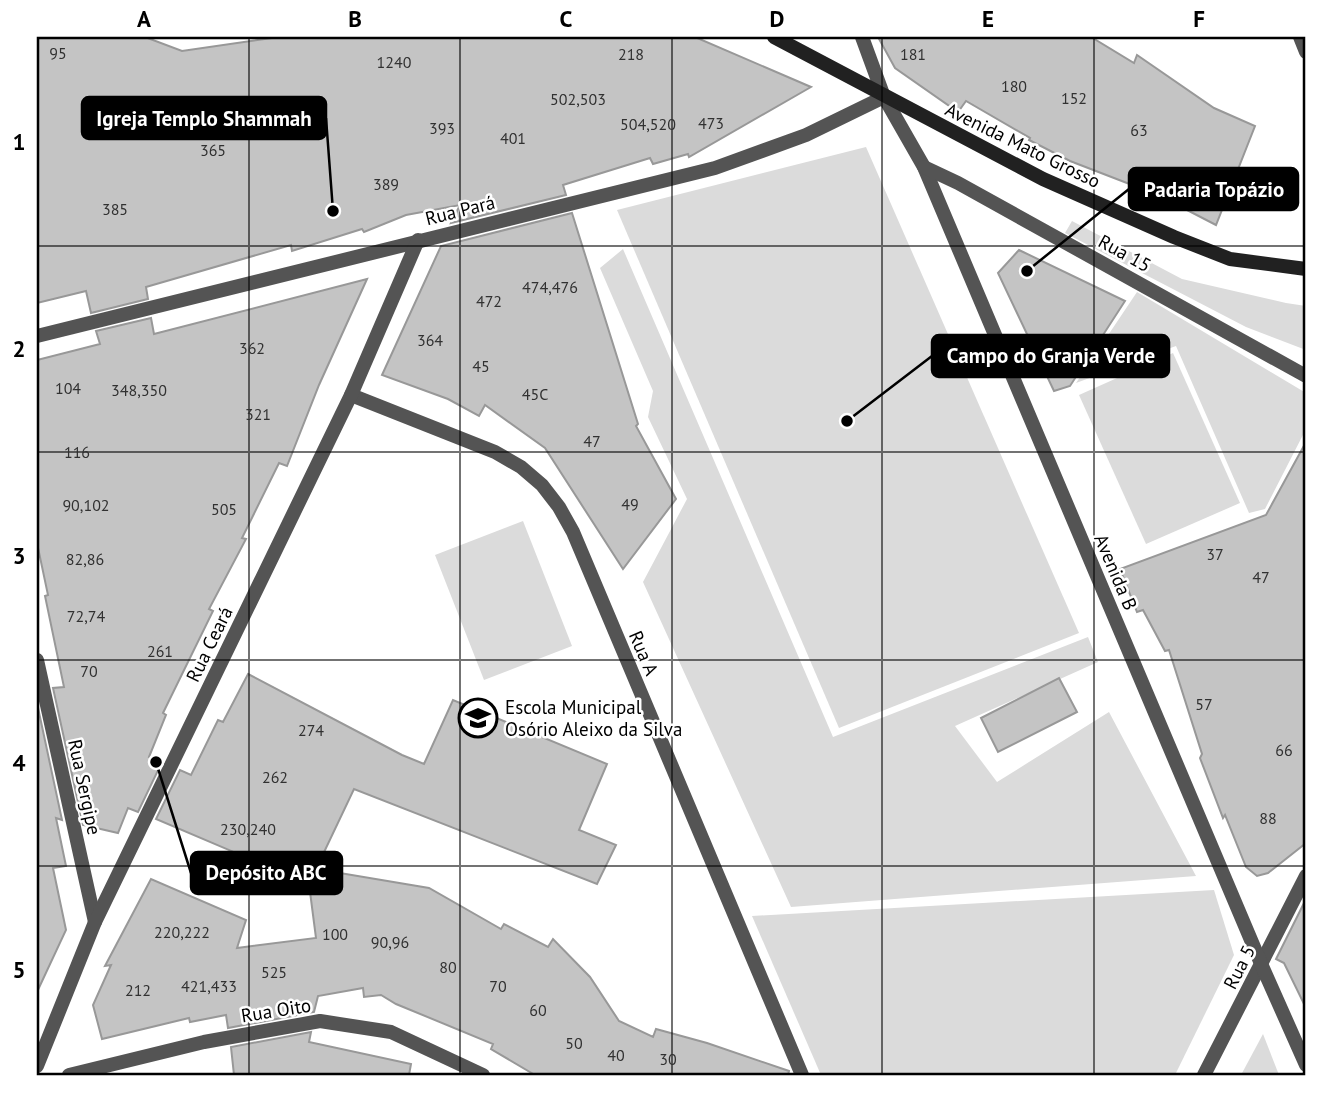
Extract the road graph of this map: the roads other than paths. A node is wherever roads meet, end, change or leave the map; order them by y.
1 (774, 37) edge
2 (862, 37) edge
3 (1300, 37) edge
4 (1306, 52) edge
5 (884, 97) junction
6 (924, 167) junction
7 (418, 240) junction
8 (1306, 269) edge
9 (37, 336) edge
10 (1306, 376) edge
11 (351, 395) junction
12 (37, 660) edge
13 (1306, 876) edge
14 (95, 922) junction
15 (1262, 965) junction
16 (1306, 1065) edge
17 (37, 1066) edge
18 (69, 1075) edge
19 (483, 1075) edge
20 (802, 1075) edge
21 (1204, 1075) edge

1 - 5 main road, Avenida Mato Grosso
2 - 5 street, Avenida B
3 - 4 street
5 - 6 street, Avenida B
5 - 7 street, Rua Pará
5 - 8 main road, Avenida Mato Grosso
6 - 10 street, Rua 15
6 - 15 street, Avenida B
7 - 9 street, Rua Pará
7 - 11 street, Rua Ceará
11 - 14 street, Rua Ceará
11 - 20 street, Rua A
12 - 14 street, Rua Sergipe
13 - 15 street, Rua 5
14 - 17 street, Rua Ceará
15 - 16 street, Avenida B
15 - 21 street, Rua 5
18 - 19 street, Rua Oito

